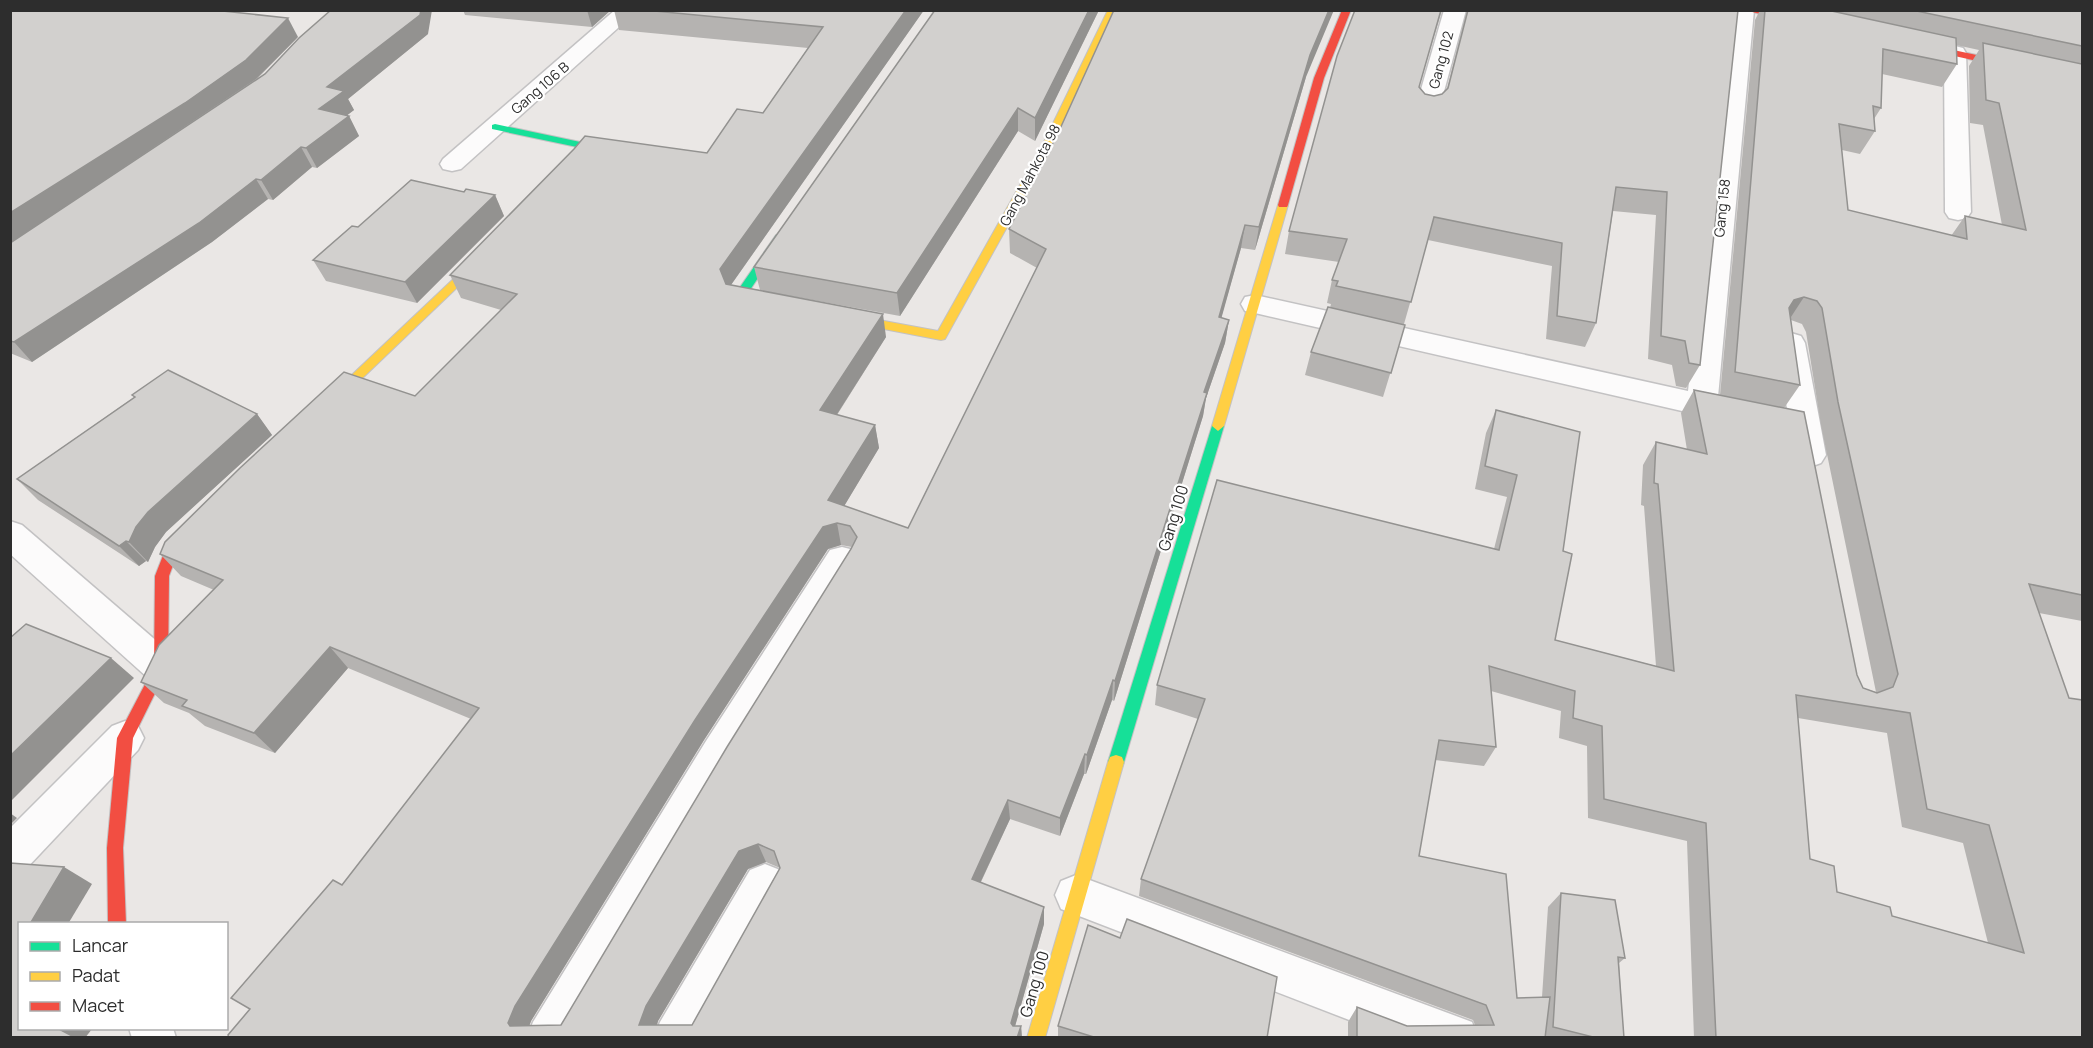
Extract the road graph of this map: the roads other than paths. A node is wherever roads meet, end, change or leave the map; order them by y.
1 (628, 10) edge
2 (1113, 10) edge
3 (1347, 10) edge
4 (1455, 10) edge
5 (1743, 10) edge
6 (1748, 10) edge
7 (1811, 23) edge
8 (1899, 41) edge
9 (1955, 52) junction
10 (2082, 81) edge
11 (1427, 110) edge
12 (495, 127) junction
13 (452, 164) dead end
14 (548, 191) edge
15 (1958, 212) dead end
16 (785, 229) edge
17 (498, 242) edge
18 (1255, 304) junction
19 (790, 308) edge
20 (825, 314) edge
21 (1790, 332) edge
22 (1702, 405) junction
23 (313, 418) edge
24 (1782, 421) junction
25 (1815, 482) edge
26 (204, 519) edge
27 (10, 534) edge
28 (842, 560) edge
29 (161, 666) junction
30 (125, 738) junction
31 (10, 857) edge
32 (765, 884) dead end
33 (1076, 895) junction
34 (117, 922) edge
35 (549, 1038) edge
36 (676, 1038) edge
37 (1036, 1038) edge
38 (1456, 1038) edge

1 - 12 street, Gang 106 B
2 - 20 main road, Gang Mahkota 98
3 - 18 main road, Gang 100
4 - 11 street, Gang 102
5 - 22 street, Gang 158
6 - 7 main road
8 - 9 main road
9 - 10 main road
9 - 15 street
12 - 13 street, Gang 106 B
12 - 14 main road
16 - 19 main road
17 - 23 main road
18 - 22 street
18 - 33 main road, Gang 100
21 - 24 street
22 - 24 street
24 - 25 street
26 - 29 main road
27 - 29 street
28 - 35 street
29 - 30 main road
30 - 31 street
30 - 34 main road
32 - 36 street
33 - 37 main road, Gang 100
33 - 38 street

